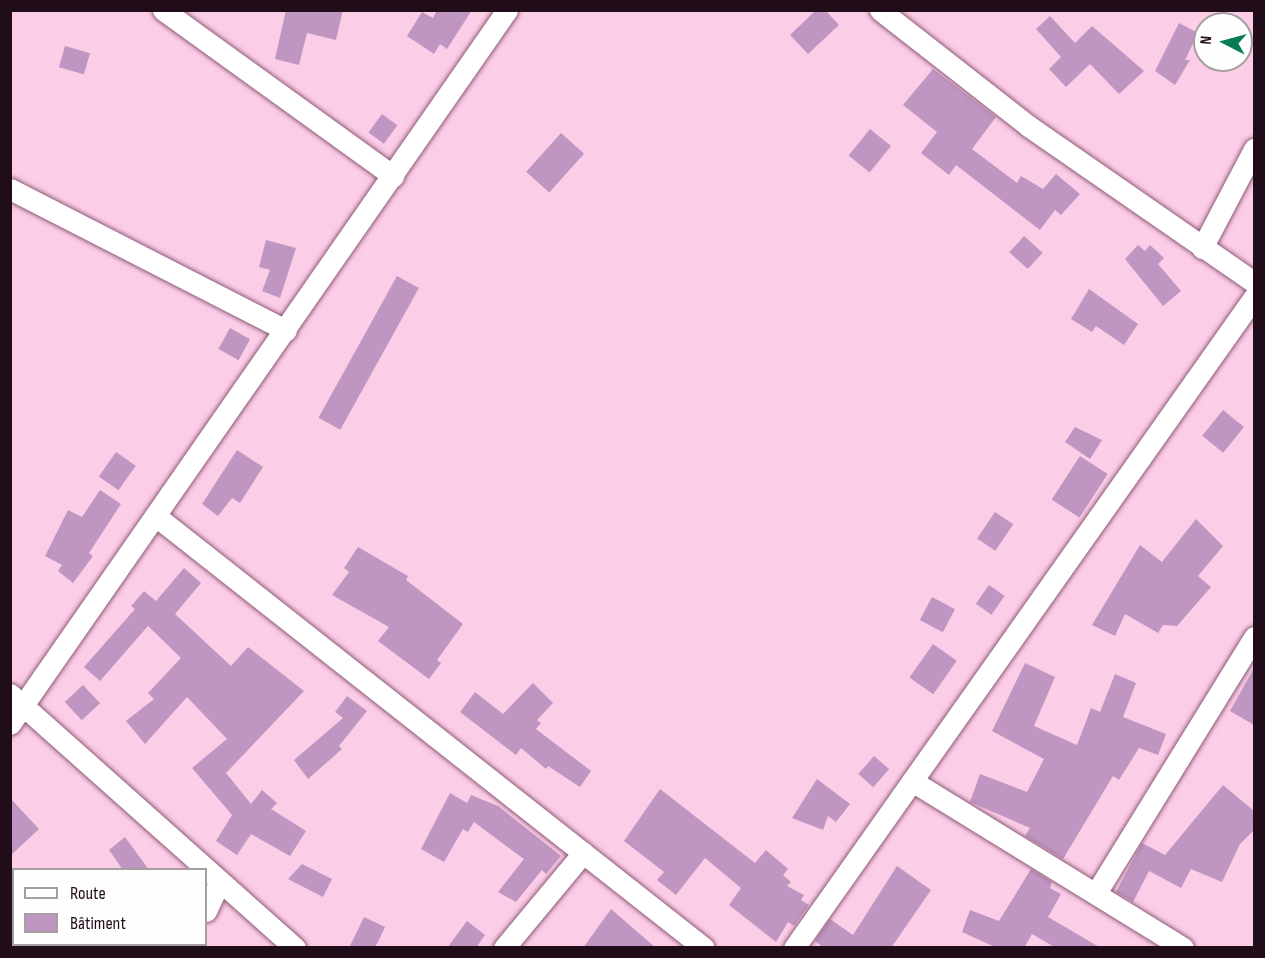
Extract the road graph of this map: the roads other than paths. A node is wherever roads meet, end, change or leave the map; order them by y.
1 (163, 10) edge
2 (507, 10) edge
3 (880, 10) edge
4 (1254, 149) edge
5 (393, 176) junction
6 (10, 189) edge
7 (1202, 248) junction
8 (1254, 282) edge
9 (1254, 297) edge
10 (286, 330) junction
11 (157, 517) junction
12 (1254, 637) edge
13 (18, 700) edge
14 (10, 724) edge
15 (912, 781) junction
16 (583, 853) junction
17 (205, 868) edge
18 (207, 869) edge
19 (220, 881) junction
20 (1096, 893) junction
21 (207, 908) edge
22 (701, 947) edge
23 (295, 948) edge
24 (504, 948) edge
25 (794, 948) edge
26 (1183, 948) edge

1 - 5 street
2 - 5 street
3 - 7 street
4 - 7 street
5 - 10 street
6 - 10 street
7 - 8 street
9 - 15 street
10 - 11 street
11 - 13 street
11 - 16 street
12 - 20 street
13 - 14 street
13 - 17 street
15 - 20 street
15 - 25 street
16 - 22 street
16 - 24 street
18 - 19 street
19 - 21 street
19 - 23 street
20 - 26 street

